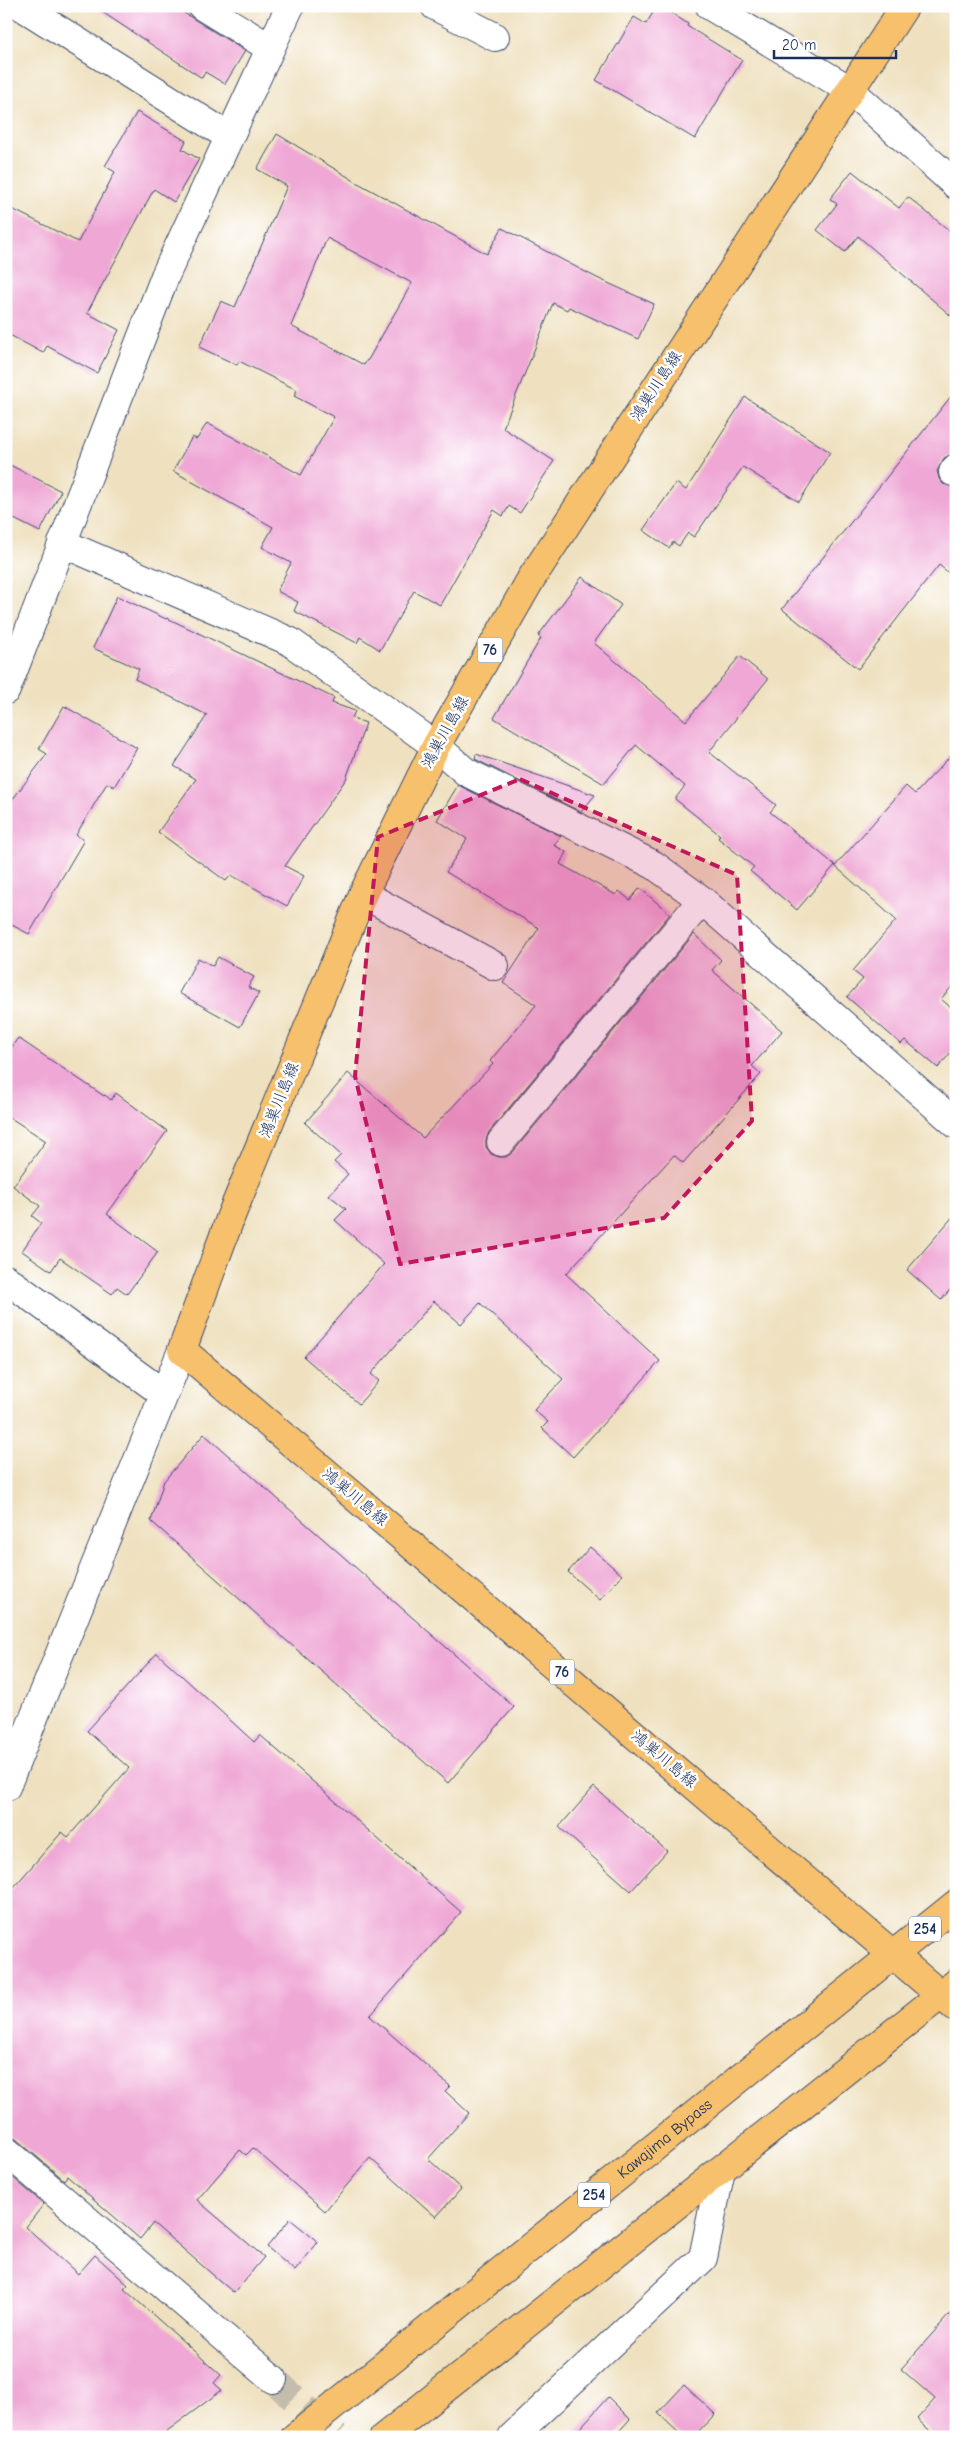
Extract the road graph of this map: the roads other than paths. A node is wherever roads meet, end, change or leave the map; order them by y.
1 (21, 6) edge
2 (202, 6) edge
3 (290, 6) edge
4 (435, 6) edge
5 (710, 6) edge
6 (905, 6) edge
7 (495, 37) dead end
8 (270, 48) junction
9 (850, 90) junction
10 (228, 136) junction
11 (956, 185) edge
12 (62, 543) junction
13 (6, 690) edge
14 (436, 746) junction
15 (363, 894) junction
16 (702, 900) junction
17 (495, 966) dead end
18 (956, 1124) edge
19 (501, 1142) dead end
20 (6, 1279) edge
21 (182, 1350) junction
22 (164, 1394) junction
23 (6, 1787) edge
24 (956, 1904) edge
25 (894, 1954) junction
26 (951, 1995) edge
27 (6, 2151) edge
28 (721, 2170) junction
29 (273, 2379) tunnel mouth
30 (295, 2437) edge
31 (384, 2437) edge
32 (512, 2437) edge

1 - 10 street
2 - 8 street
3 - 8 street
4 - 7 street
5 - 9 street
6 - 9 main road, 鴻巣川島線 / 76
8 - 10 street
9 - 11 street
9 - 14 main road, 鴻巣川島線 / 76
10 - 12 street
12 - 13 street
12 - 14 street
14 - 15 main road, 鴻巣川島線 / 76
14 - 16 street
15 - 17 street
15 - 21 main road, 鴻巣川島線 / 76
16 - 18 street
16 - 19 street
20 - 22 street
21 - 22 street
21 - 25 main road, 鴻巣川島線 / 76
22 - 23 street
24 - 25 main road, 254
25 - 26 main road, 鴻巣川島線 / 76
25 - 30 main road, Kawajima Bypass / 254
26 - 28 main road
27 - 29 street
28 - 31 main road
28 - 32 street

